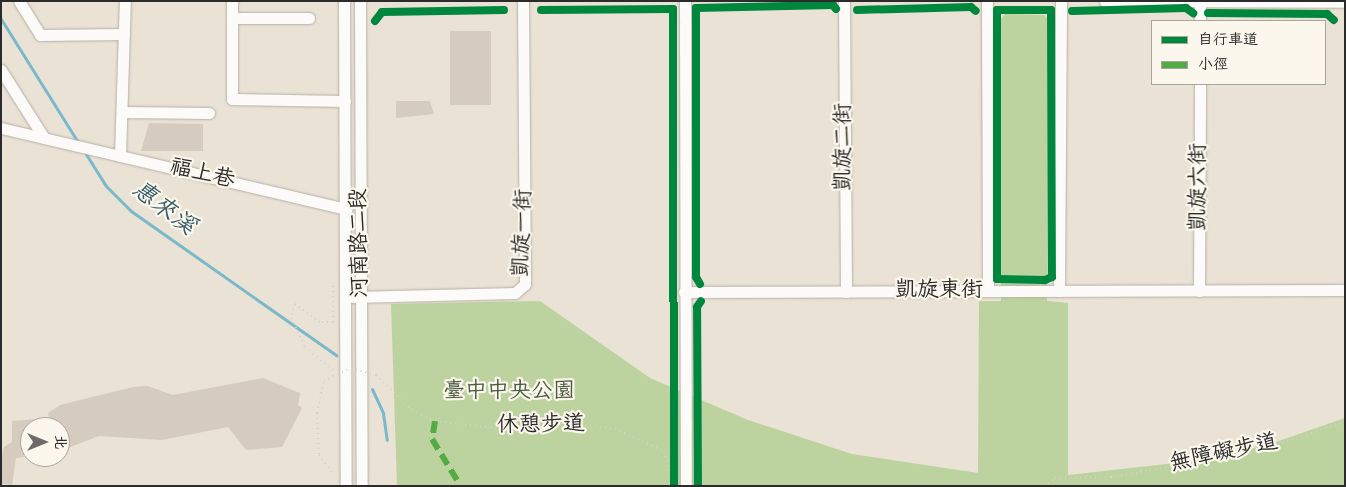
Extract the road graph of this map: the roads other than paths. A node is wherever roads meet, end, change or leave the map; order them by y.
1 (19, 1) edge
2 (125, 1) edge
3 (232, 1) edge
4 (344, 1) edge
5 (360, 1) edge
6 (523, 1) edge
7 (685, 1) edge
8 (844, 1) edge
9 (988, 1) edge
10 (1062, 1) edge
11 (1105, 1) edge
12 (1200, 2) edge
13 (1345, 2) edge
14 (232, 18) junction
15 (309, 18) dead end
16 (1200, 20) edge
17 (124, 34) junction
18 (1, 70) edge
19 (1200, 85) edge
20 (345, 101) junction
21 (123, 112) junction
22 (209, 113) dead end
23 (1, 128) edge
24 (49, 138) junction
25 (120, 156) junction
26 (347, 209) junction
27 (1345, 290) edge
28 (1059, 291) junction
29 (1199, 291) junction
30 (684, 292) junction
31 (846, 292) junction
32 (988, 292) junction
33 (346, 297) junction
34 (360, 297) junction
35 (346, 486) edge
36 (362, 486) edge
37 (686, 486) edge

1 - 17 street
2 - 17 street
3 - 14 street
4 - 20 street, 河南路二段
5 - 34 street, 河南路二段
6 - 34 street, 凱旋一街
7 - 30 street
8 - 31 street, 凱旋二街
9 - 32 street
10 - 28 street
11 - 12 street
12 - 13 street
12 - 16 street
14 - 15 street
14 - 20 street
17 - 21 street
18 - 24 street
19 - 29 street, 凱旋六街
20 - 26 street, 河南路二段
21 - 22 street
21 - 25 street
23 - 24 street, 福上巷
24 - 25 street, 福上巷
25 - 26 street, 福上巷
26 - 33 street, 河南路二段
27 - 29 street, 凱旋東街
28 - 29 street, 凱旋東街
28 - 32 street, 凱旋東街
30 - 31 street, 凱旋東街
30 - 37 street
31 - 32 street, 凱旋東街
33 - 34 street, 凱旋一街
33 - 35 street, 河南路二段
34 - 36 street, 河南路二段

